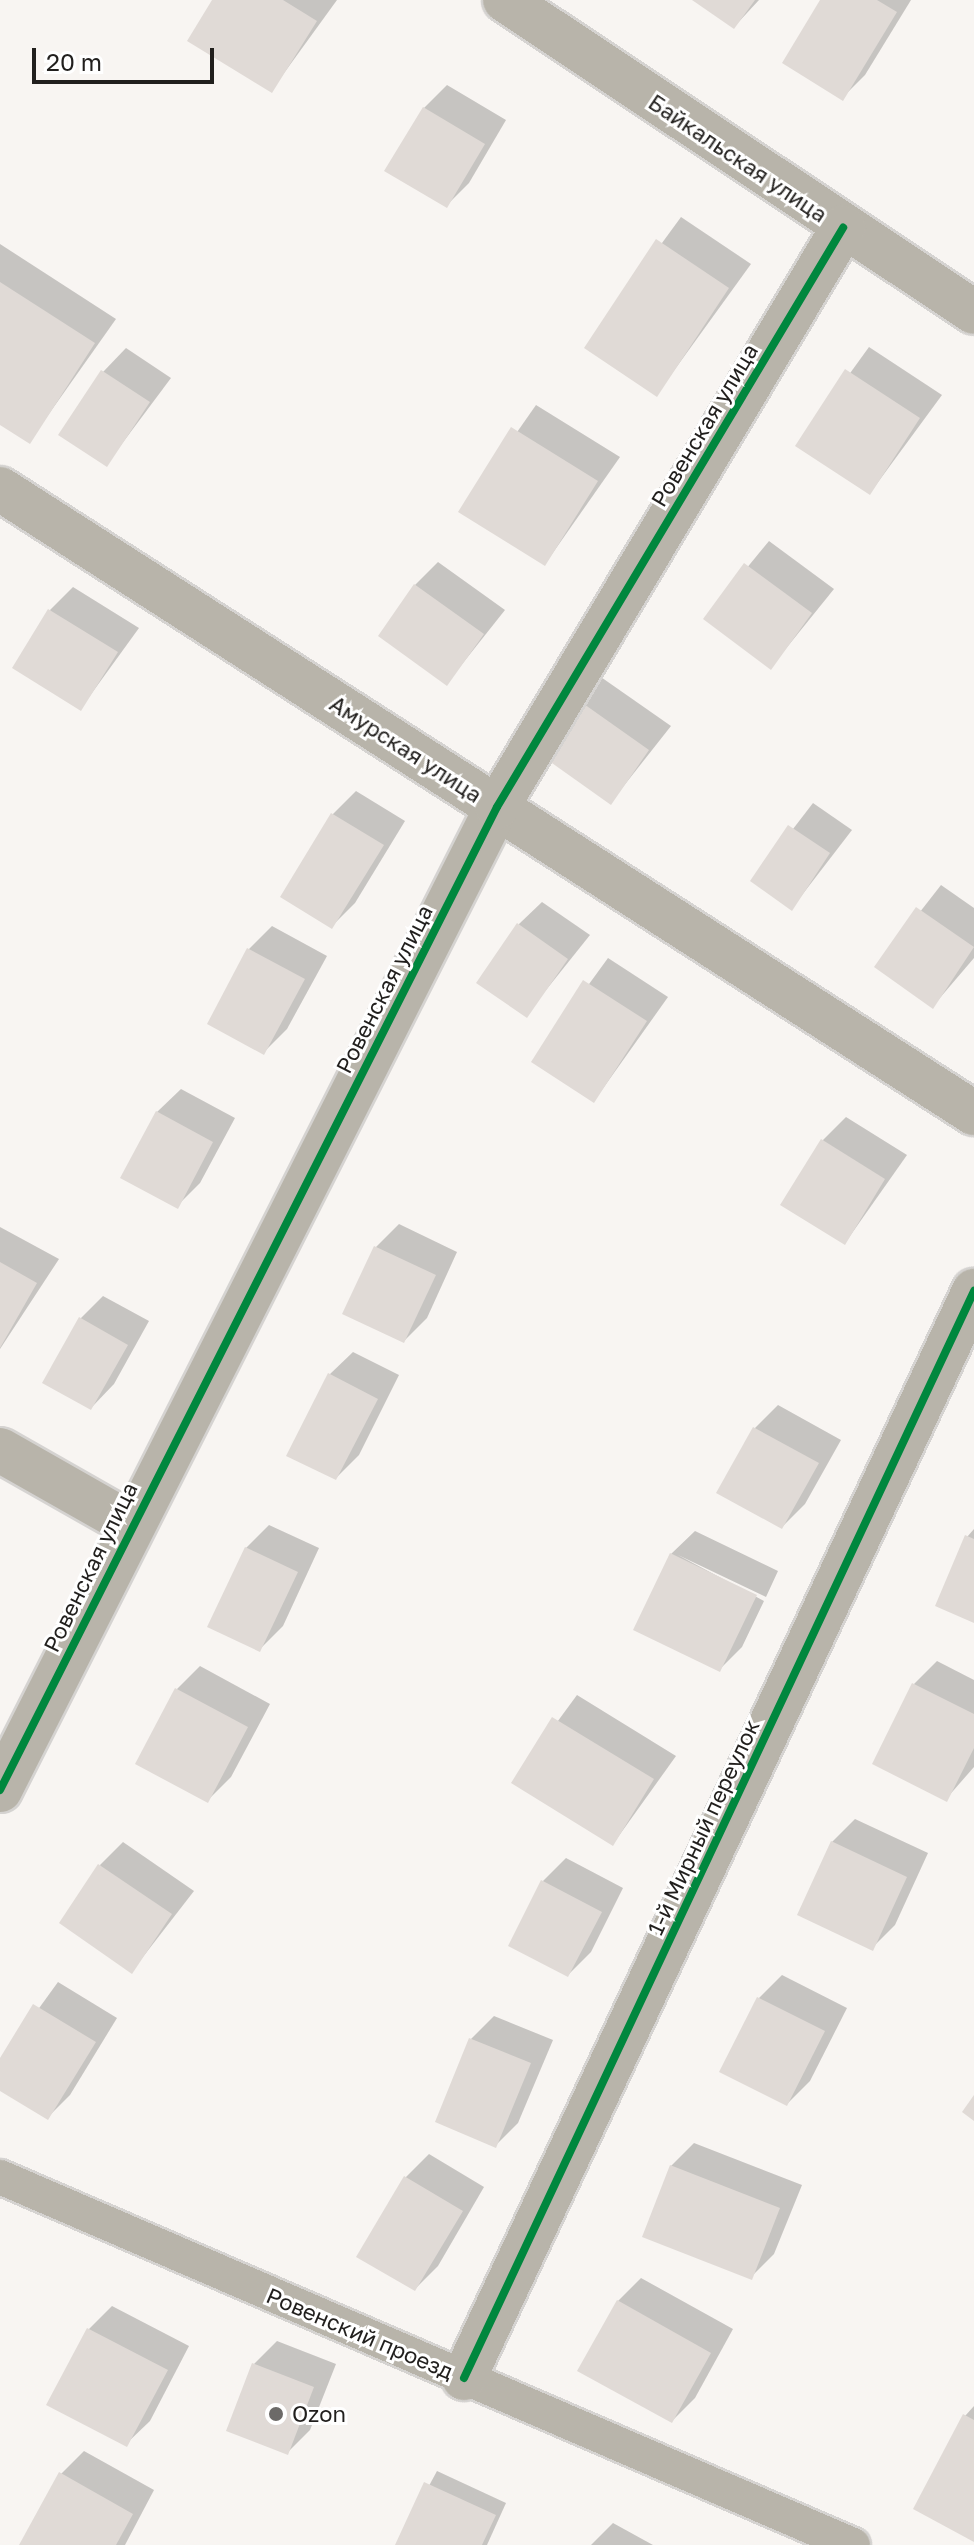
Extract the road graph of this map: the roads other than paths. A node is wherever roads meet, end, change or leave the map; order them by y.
1 (505, 0) edge
2 (843, 228) junction
3 (974, 312) edge
4 (0, 489) edge
5 (497, 807) junction
6 (974, 1113) edge
7 (974, 1291) edge
8 (0, 1450) edge
9 (130, 1524) junction
10 (0, 1790) edge
11 (0, 2177) edge
12 (464, 2378) junction
13 (853, 2545) edge

1 - 2 street, Байкальская улица
2 - 3 street, Байкальская улица
2 - 5 street, Ровенская улица
4 - 5 street, Амурская улица
5 - 6 street, Амурская улица
5 - 9 street, Ровенская улица
7 - 12 street, 1-й Мирный переулок
8 - 9 street
9 - 10 street, Ровенская улица
11 - 12 lane, Ровенский проезд
12 - 13 lane, Ровенский проезд

